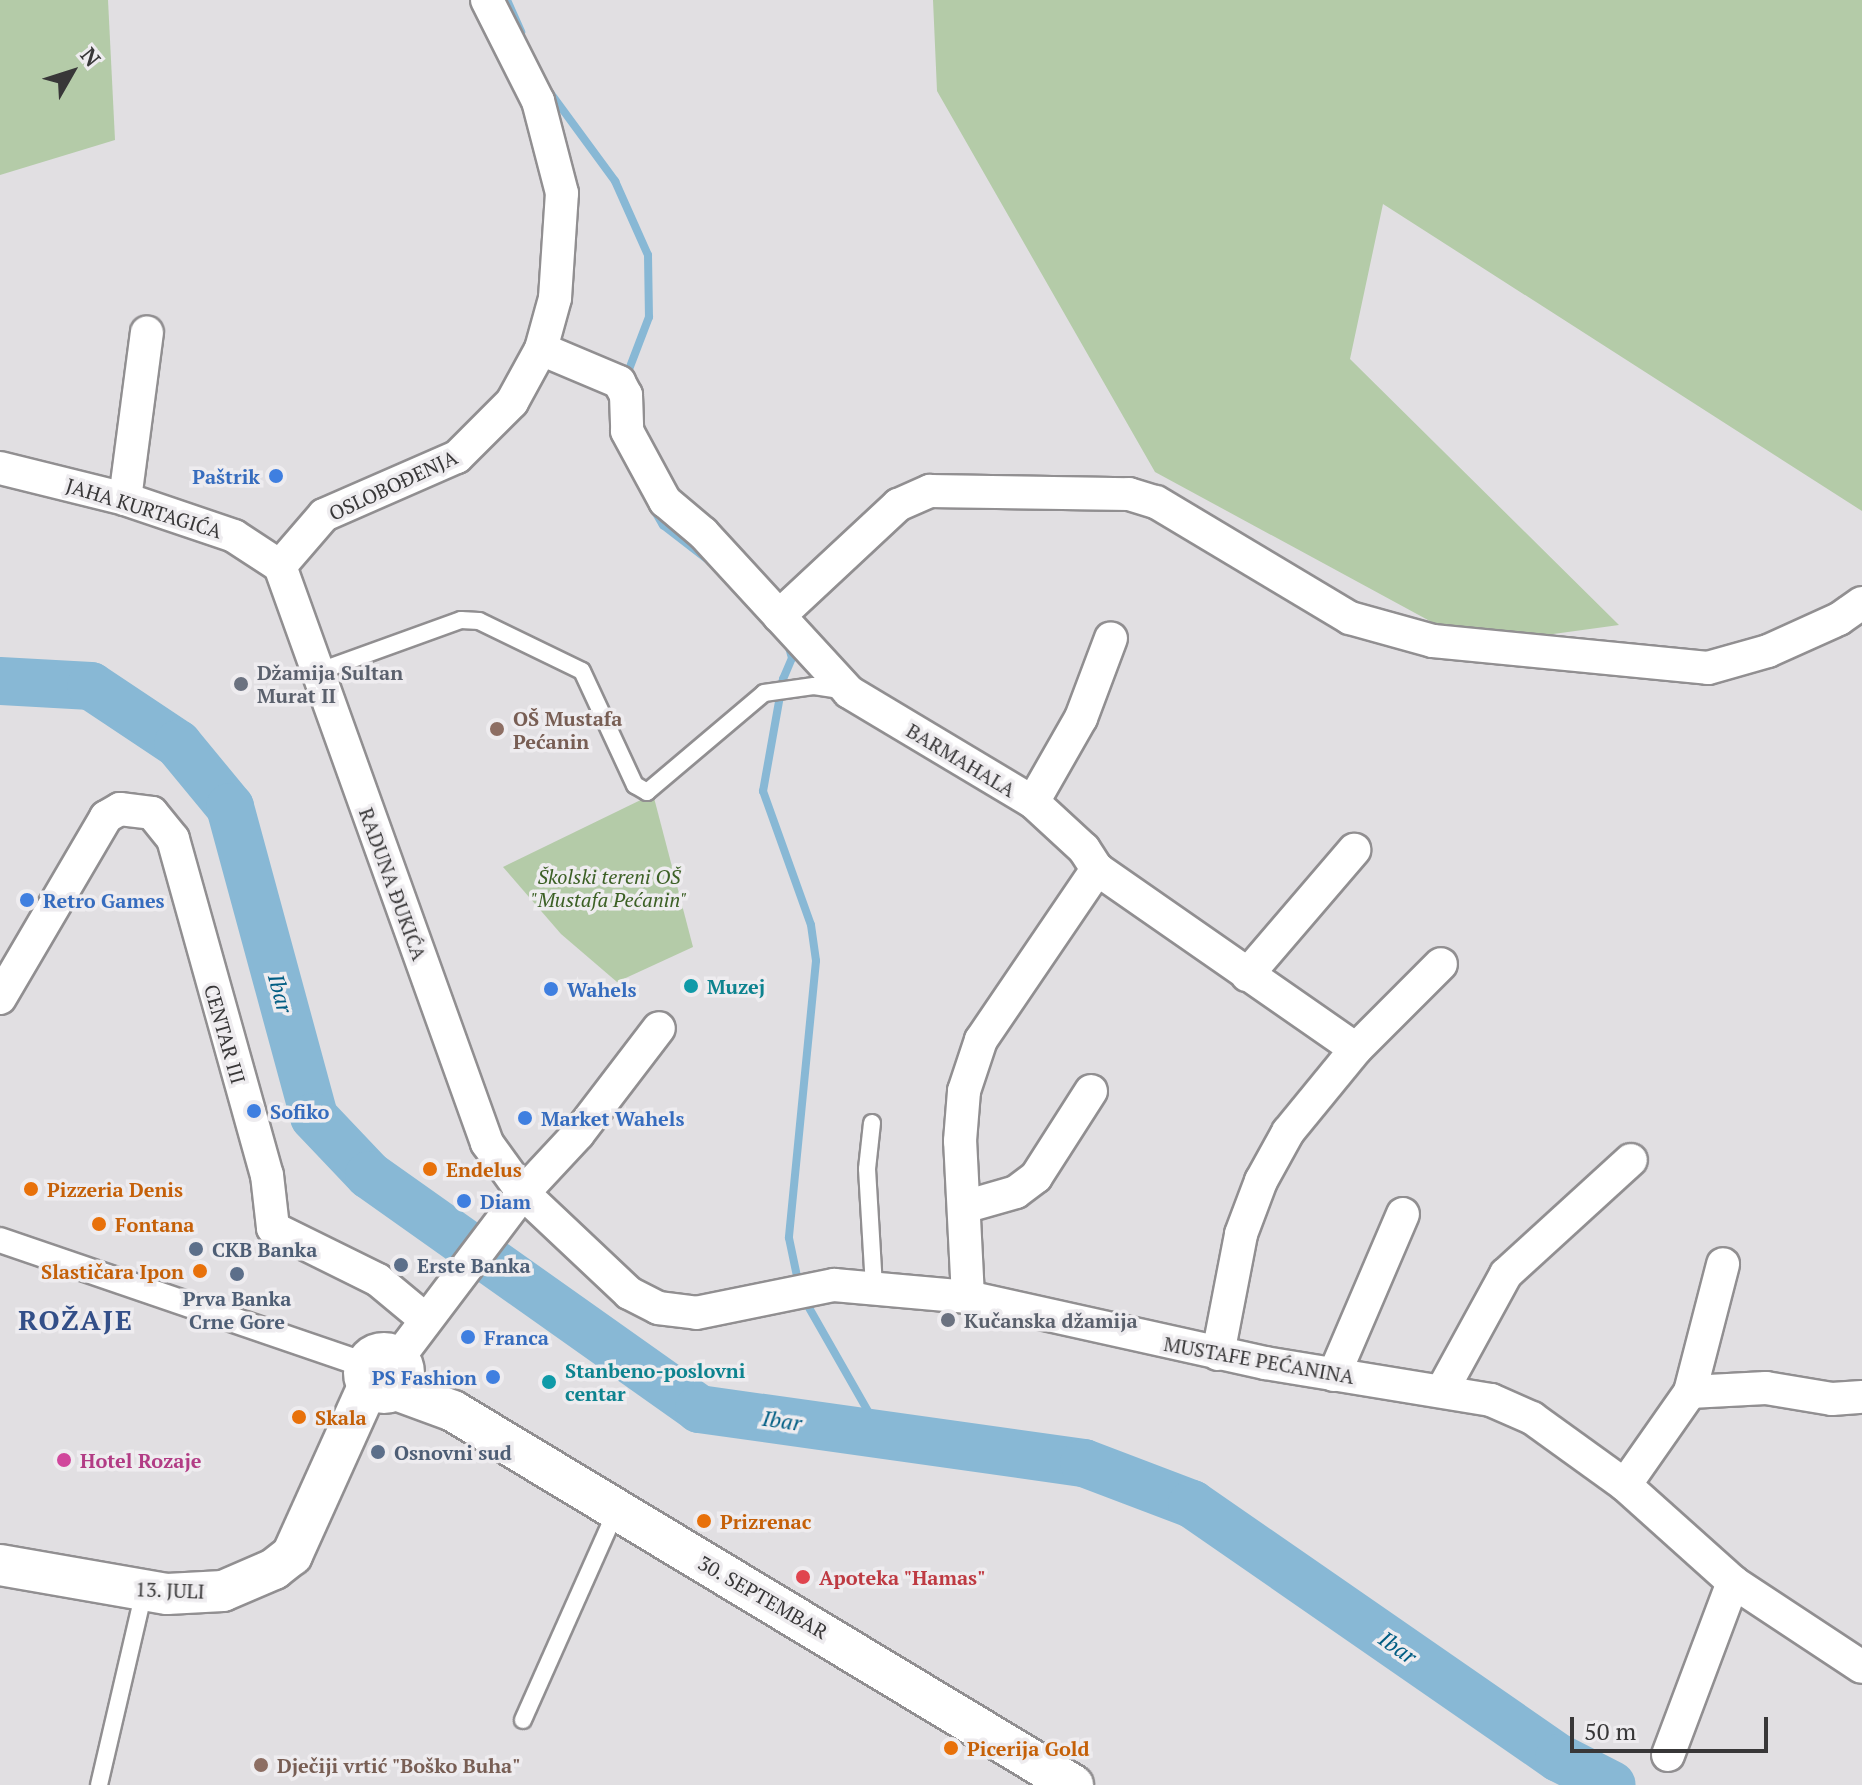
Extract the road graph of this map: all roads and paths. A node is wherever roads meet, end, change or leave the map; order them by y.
1 (487, 0) edge
2 (147, 332) dead end
3 (541, 349) junction
4 (0, 468) edge
5 (125, 499) junction
6 (280, 566) junction
7 (1862, 603) edge
8 (779, 616) junction
9 (1111, 638) dead end
10 (317, 672) junction
11 (849, 692) junction
12 (1033, 802) junction
13 (1354, 850) dead end
14 (1097, 869) junction
15 (1441, 964) dead end
16 (1247, 975) junction
17 (0, 998) edge
18 (659, 1028) dead end
19 (1356, 1049) junction
20 (1091, 1091) dead end
21 (872, 1123) dead end
22 (1631, 1160) dead end
23 (517, 1202) junction
24 (964, 1207) junction
25 (1403, 1214) dead end
26 (0, 1240) edge
27 (1723, 1264) dead end
28 (874, 1288) junction
29 (968, 1297) junction
30 (425, 1319) junction
31 (1218, 1354) junction
32 (386, 1373) junction
33 (1334, 1375) junction
34 (1443, 1389) junction
35 (1690, 1392) junction
36 (1862, 1397) edge
37 (1625, 1485) junction
38 (616, 1511) junction
39 (0, 1565) edge
40 (1733, 1582) junction
41 (144, 1591) junction
42 (1862, 1667) edge
43 (523, 1720) dead end
44 (1668, 1755) dead end
45 (99, 1785) edge
46 (1073, 1785) edge

1 - 3 street, OSLOBOĐENJA
2 - 5 street
3 - 6 street, OSLOBOĐENJA
3 - 8 street, BARMAHALA
4 - 5 street, JAHA KURTAGIĆA
5 - 6 street, JAHA KURTAGIĆA
6 - 10 street, RADUNA ÐUKIĆA
7 - 8 street
8 - 11 street, BARMAHALA
9 - 12 street
10 - 11 lane
10 - 23 street, RADUNA ÐUKIĆA
11 - 12 street, BARMAHALA
12 - 14 street, BARMAHALA
13 - 16 street
14 - 16 street, BARMAHALA
14 - 24 street
15 - 19 street
16 - 19 street, BARMAHALA
17 - 30 street, CENTAR III
18 - 23 street
19 - 31 street
20 - 24 street
21 - 28 lane
22 - 34 street
23 - 28 street, MUSTAFE PEĆANINA
23 - 30 street
24 - 29 street
25 - 33 street
26 - 32 street
27 - 35 street
28 - 29 street, MUSTAFE PEĆANINA
29 - 31 street, MUSTAFE PEĆANINA
30 - 32 street
31 - 33 street, MUSTAFE PEĆANINA
32 - 38 street, 30. SEPTEMBAR
32 - 41 street, 13. JULI
33 - 34 street, MUSTAFE PEĆANINA
34 - 37 street, MUSTAFE PEĆANINA
35 - 36 street
35 - 37 street
37 - 40 street, MUSTAFE PEĆANINA
38 - 43 lane
38 - 46 street, 30. SEPTEMBAR
39 - 41 street, 13. JULI
40 - 42 street, MUSTAFE PEĆANINA
40 - 44 street
41 - 45 lane

